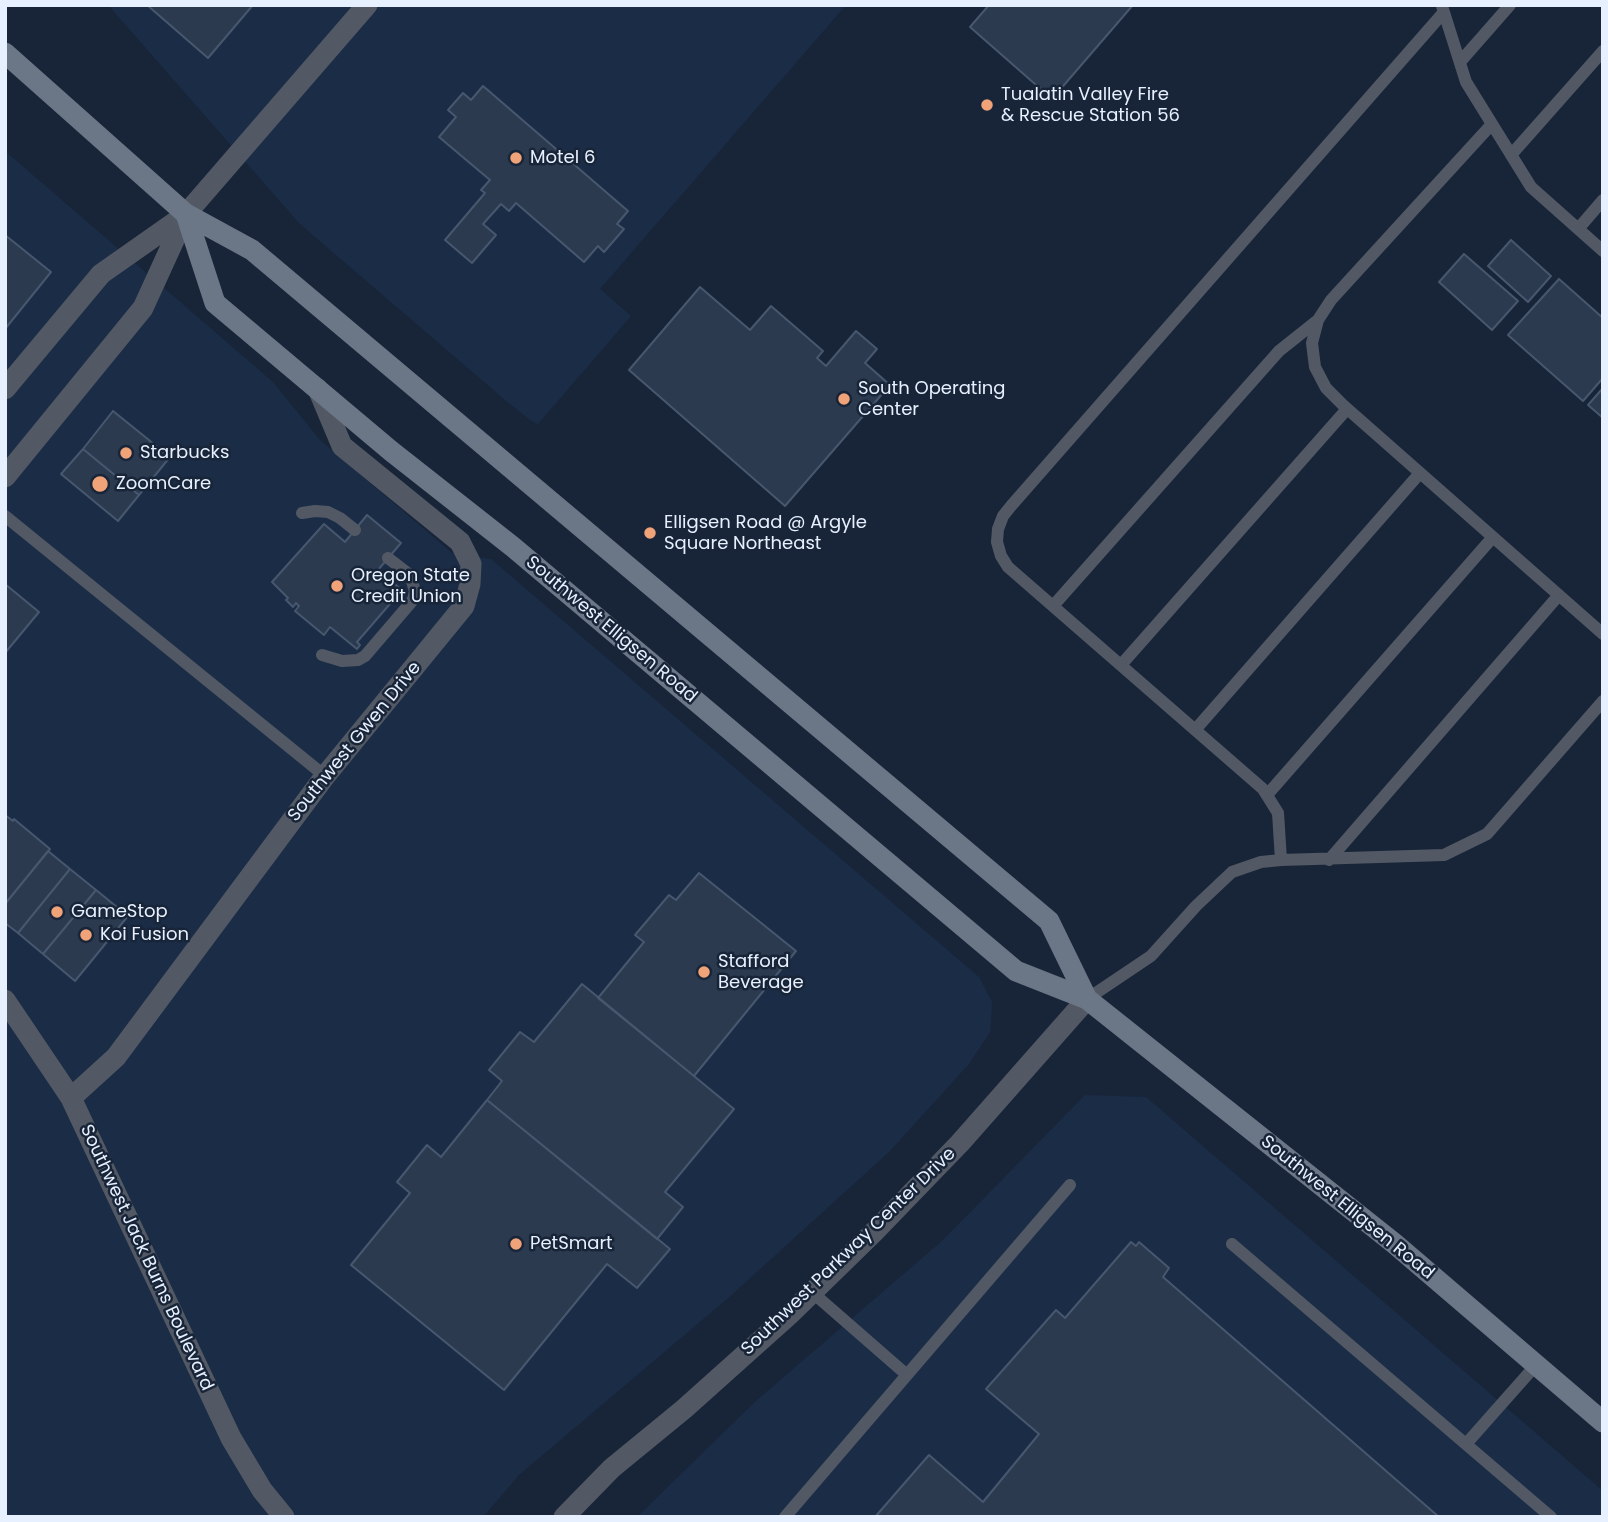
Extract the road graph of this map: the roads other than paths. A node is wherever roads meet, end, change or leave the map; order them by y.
1 (367, 5) edge
2 (1510, 5) edge
3 (1443, 8) edge
4 (1603, 51) edge
5 (5, 53) edge
6 (1460, 62) junction
7 (1492, 124) junction
8 (1511, 155) junction
9 (1603, 200) edge
10 (186, 214) junction
11 (1578, 229) junction
12 (1603, 251) edge
13 (1318, 320) junction
14 (318, 389) junction
15 (5, 390) edge
16 (1347, 409) junction
17 (1420, 473) junction
18 (5, 477) edge
19 (302, 513) dead end
20 (5, 516) edge
21 (355, 530) dead end
22 (1493, 537) junction
23 (388, 558) dead end
24 (1559, 596) junction
25 (1053, 606) junction
26 (1603, 634) edge
27 (321, 654) dead end
28 (1121, 665) junction
29 (1603, 701) edge
30 (1195, 730) junction
31 (325, 776) junction
32 (1267, 795) junction
33 (1281, 860) junction
34 (1329, 860) junction
35 (1087, 999) junction
36 (5, 1000) edge
37 (71, 1098) junction
38 (1070, 1185) dead end
39 (1233, 1244) dead end
40 (813, 1293) junction
41 (1536, 1365) junction
42 (907, 1375) junction
43 (1603, 1422) edge
44 (1466, 1444) junction
45 (284, 1517) edge
46 (564, 1517) edge
47 (785, 1517) edge
48 (1552, 1517) edge

1 - 10 street
2 - 6 lane
3 - 6 lane
3 - 25 lane
4 - 8 lane
5 - 10 main road, Southwest Elligsen Road
6 - 7 lane
7 - 8 lane
7 - 13 lane
8 - 11 lane
9 - 11 lane
10 - 14 main road, Southwest Elligsen Road
10 - 15 street
10 - 18 street
10 - 35 main road, Southwest Elligsen Road
11 - 12 lane
13 - 16 lane
13 - 25 lane
14 - 31 street, Southwest Gwen Drive
14 - 35 main road, Southwest Elligsen Road
16 - 17 lane
16 - 28 lane
17 - 22 lane
17 - 30 lane
19 - 21 lane
20 - 31 lane
22 - 24 lane
22 - 32 lane
23 - 27 lane
24 - 26 lane
24 - 34 lane
25 - 28 lane
28 - 30 lane
29 - 34 lane
30 - 32 lane
31 - 37 street, Southwest Gwen Drive
32 - 33 lane
33 - 34 lane
33 - 35 lane
35 - 40 street, Southwest Parkway Center Drive
35 - 41 main road, Southwest Elligsen Road
36 - 37 street, Southwest Jack Burns Boulevard
37 - 45 street, Southwest Jack Burns Boulevard
38 - 42 lane
39 - 44 lane
40 - 42 lane
40 - 46 street, Southwest Parkway Center Drive
41 - 43 main road, Southwest Elligsen Road
41 - 44 lane
42 - 47 lane
44 - 48 lane

